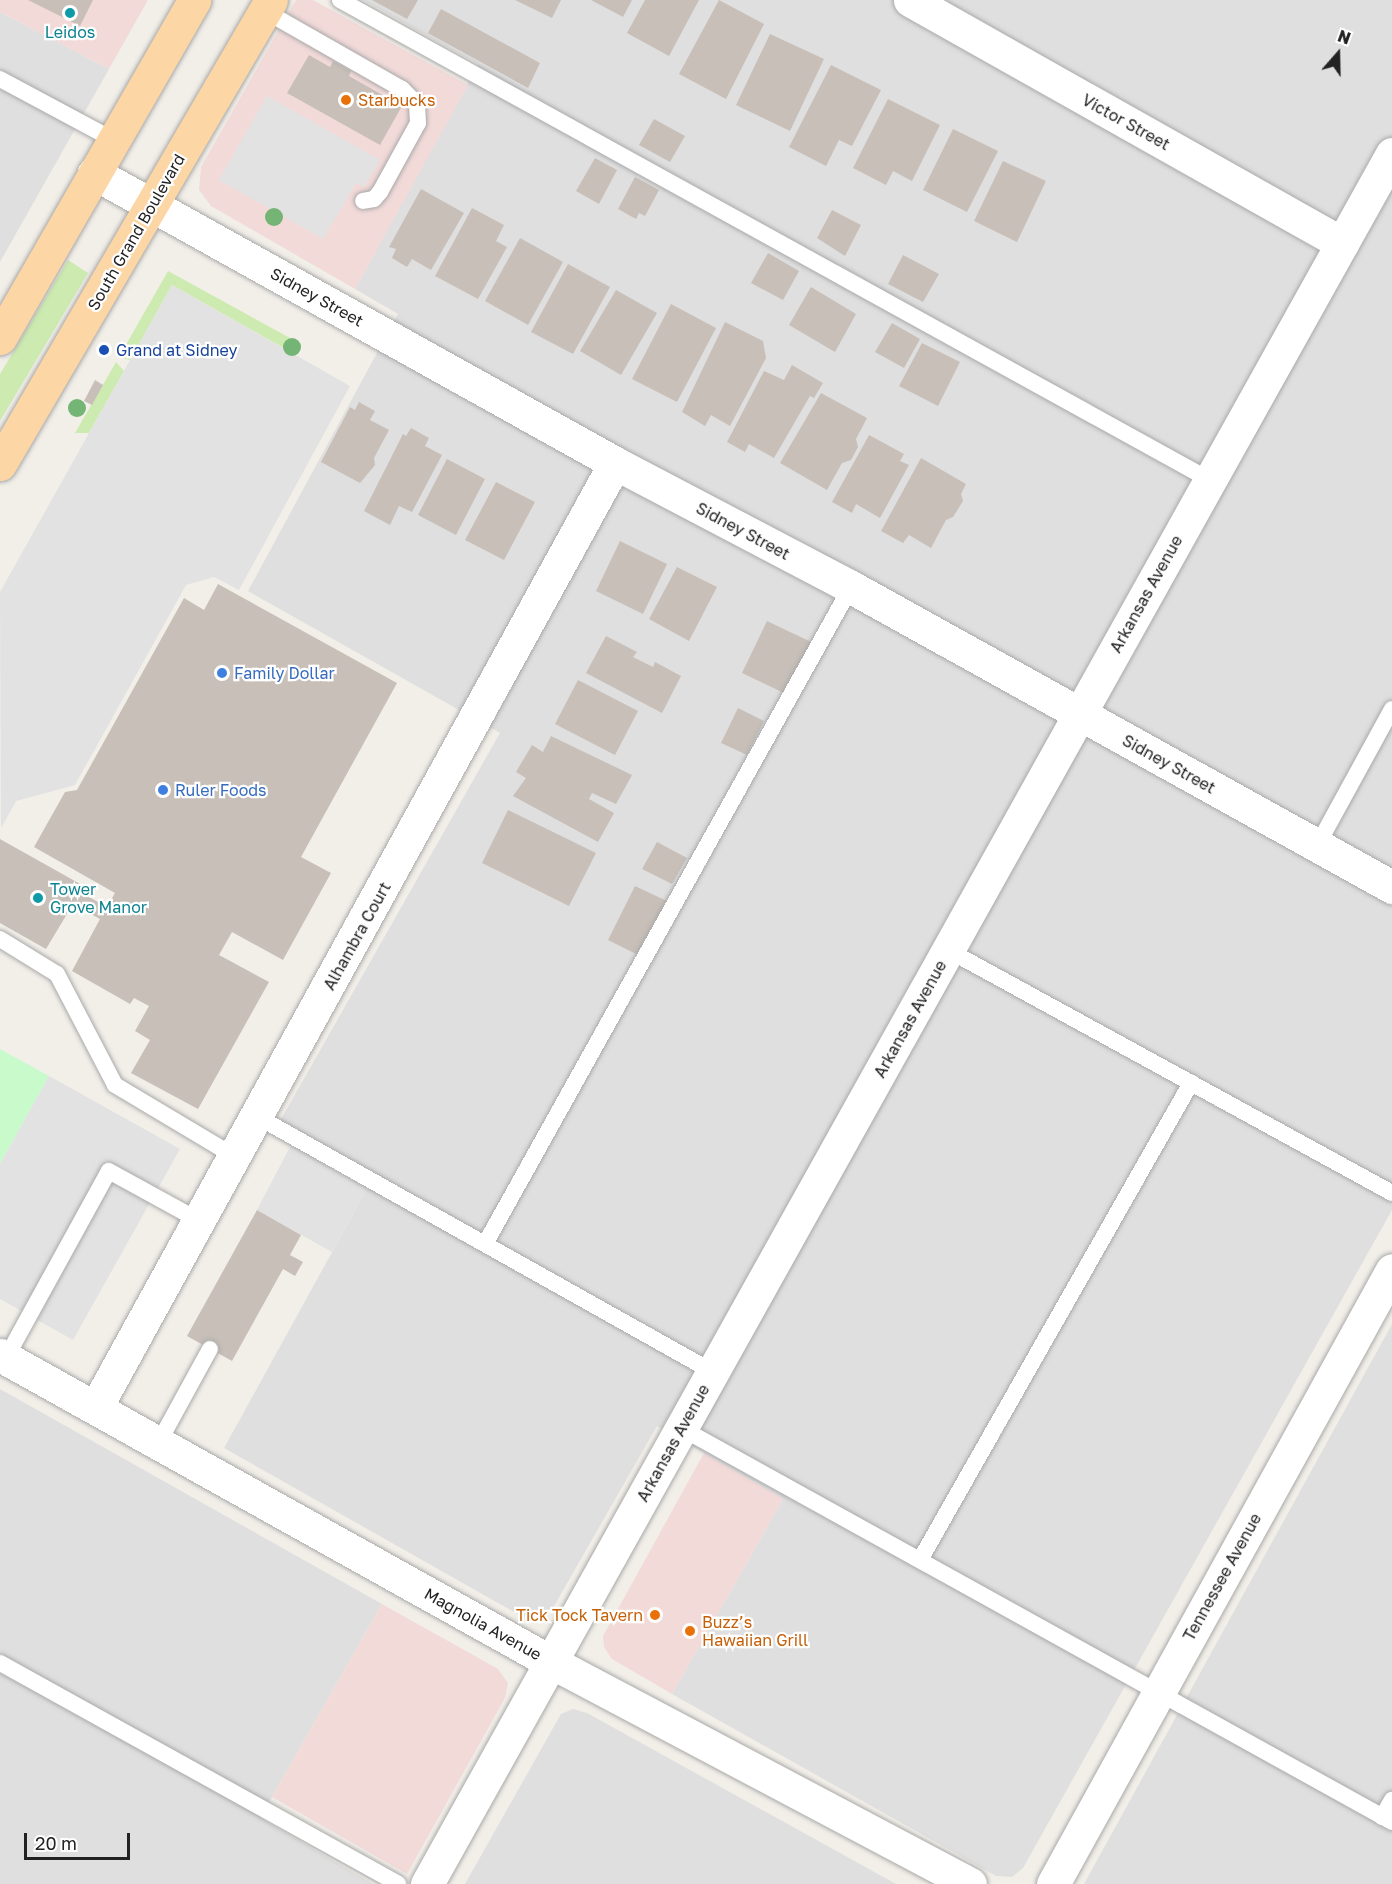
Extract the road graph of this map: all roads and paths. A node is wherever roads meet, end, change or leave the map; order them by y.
1 (194, 0) edge
2 (340, 0) edge
3 (910, 0) edge
4 (268, 6) edge
5 (0, 79) edge
6 (114, 140) junction
7 (1392, 154) edge
8 (94, 173) junction
9 (363, 201) dead end
10 (153, 205) junction
11 (1342, 243) junction
12 (0, 338) edge
13 (615, 463) junction
14 (0, 464) edge
15 (1210, 480) junction
16 (851, 587) junction
17 (1392, 710) edge
18 (1079, 714) junction
19 (1317, 846) junction
20 (1392, 887) edge
21 (0, 939) edge
22 (948, 950) junction
23 (1191, 1083) junction
24 (258, 1117) junction
25 (236, 1157) junction
26 (1392, 1193) edge
27 (200, 1221) junction
28 (485, 1244) junction
29 (1392, 1270) edge
30 (210, 1349) dead end
31 (3, 1356) edge
32 (713, 1372) junction
33 (96, 1407) junction
34 (681, 1428) junction
35 (159, 1442) junction
36 (920, 1560) junction
37 (550, 1662) junction
38 (0, 1663) edge
39 (1159, 1692) junction
40 (1392, 1800) edge
41 (1387, 1819) edge
42 (398, 1884) edge
43 (427, 1884) edge
44 (970, 1884) edge
45 (1053, 1884) edge

1 - 6 main road
2 - 15 lane
3 - 11 street, Victor Street
4 - 9 lane
4 - 10 main road, South Grand Boulevard
5 - 6 lane
6 - 8 main road
7 - 11 street, Arkansas Avenue
8 - 10 street, Sidney Street
8 - 12 main road
10 - 13 street, Sidney Street
10 - 14 main road, South Grand Boulevard
11 - 15 street, Arkansas Avenue
13 - 16 street, Sidney Street
13 - 24 street, Alhambra Court
15 - 18 street, Arkansas Avenue
16 - 18 street, Sidney Street
16 - 28 lane
17 - 19 lane
18 - 19 street, Sidney Street
18 - 22 street, Arkansas Avenue
19 - 20 street, Sidney Street
21 - 25 lane
22 - 23 lane
22 - 32 street, Arkansas Avenue
23 - 26 lane
23 - 36 lane
24 - 25 street, Alhambra Court
24 - 28 lane
25 - 27 street, Alhambra Court
27 - 31 lane
27 - 33 street, Alhambra Court
28 - 32 lane
29 - 39 street, Tennessee Avenue
30 - 35 lane
31 - 33 street, Magnolia Avenue
32 - 34 street, Arkansas Avenue
33 - 35 street, Magnolia Avenue
34 - 36 lane
34 - 37 street, Arkansas Avenue
35 - 37 street, Magnolia Avenue
36 - 39 lane
37 - 43 street, Arkansas Avenue
37 - 44 street, Magnolia Avenue
38 - 42 lane
39 - 41 lane
39 - 45 street, Tennessee Avenue
40 - 41 lane

